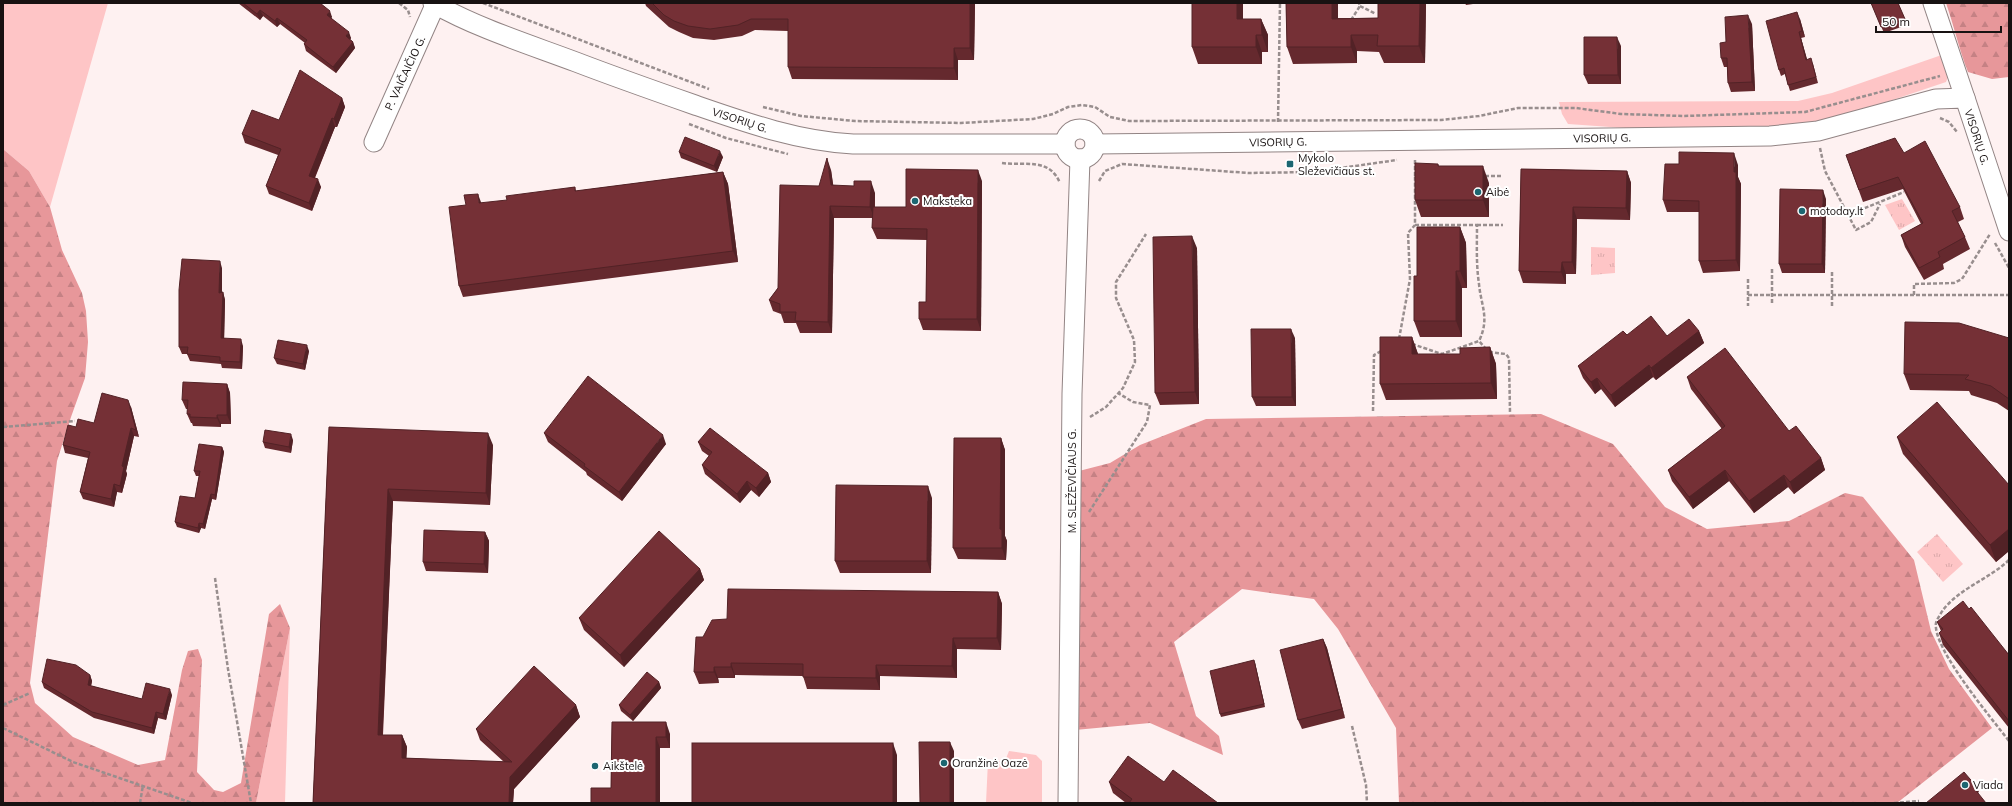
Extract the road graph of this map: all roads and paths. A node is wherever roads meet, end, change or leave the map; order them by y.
1 (399, 3) edge
2 (435, 3) edge
3 (483, 3) edge
4 (1280, 3) edge
5 (1933, 3) edge
6 (1360, 4) edge
7 (1376, 14) edge
8 (412, 19) dead end
9 (1349, 24) edge
10 (1956, 71) junction
11 (715, 92) dead end
12 (1965, 98) junction
13 (758, 106) dead end
14 (1937, 118) dead end
15 (1278, 122) junction
16 (1958, 136) dead end
17 (374, 142) dead end
18 (1065, 144) junction
19 (1096, 144) junction
20 (1827, 145) dead end
21 (1820, 146) junction
22 (1813, 147) dead end
23 (1408, 158) dead end
24 (1415, 158) junction
25 (1423, 158) dead end
26 (1080, 159) junction
27 (1401, 159) dead end
28 (1415, 176) junction
29 (1423, 176) edge
30 (1479, 176) edge
31 (1503, 176) dead end
32 (1098, 186) dead end
33 (1904, 192) edge
34 (1880, 204) junction
35 (1848, 215) junction
36 (1477, 224) junction
37 (1415, 225) junction
38 (1503, 225) dead end
39 (1988, 227) dead end
40 (2009, 231) edge
41 (1146, 234) dead end
42 (1990, 234) junction
43 (2009, 268) edge
44 (1772, 269) dead end
45 (1832, 271) dead end
46 (1748, 278) dead end
47 (1748, 295) junction
48 (1832, 295) junction
49 (1914, 295) junction
50 (2009, 295) edge
51 (1772, 296) junction
52 (1772, 305) dead end
53 (1748, 306) dead end
54 (1832, 306) dead end
55 (1399, 340) junction
56 (1479, 341) junction
57 (1392, 344) edge
58 (1386, 348) edge
59 (1118, 393) junction
60 (1373, 411) dead end
61 (1510, 412) dead end
62 (1072, 418) junction
63 (75, 421) dead end
64 (3, 427) edge
65 (1087, 515) dead end
66 (2009, 560) edge
67 (215, 578) dead end
68 (30, 693) dead end
69 (3, 705) edge
70 (1352, 726) dead end
71 (3, 728) edge
72 (2009, 742) edge
73 (142, 785) junction
74 (1919, 801) dead end
75 (140, 803) edge
76 (192, 803) edge
77 (251, 803) edge
78 (1068, 803) edge
79 (1367, 803) edge
80 (1894, 803) edge

1 - 8 path
2 - 17 street, P. VAIČAIČIO G.
2 - 18 street, VISORIŲ G.
3 - 11 path
4 - 15 path
5 - 10 street
6 - 7 path
6 - 9 path
10 - 12 street
10 - 15 path
12 - 19 street, VISORIŲ G.
12 - 40 street, VISORIŲ G.
13 - 15 path
14 - 16 path
18 - 19 street
18 - 26 street
19 - 26 street
20 - 21 path
21 - 22 path
21 - 35 path
23 - 24 path
24 - 25 path
24 - 28 path
26 - 62 street, M. SLEŽEVIČIAUS G.
27 - 32 path
28 - 29 path
28 - 37 path
30 - 31 path
33 - 34 path
34 - 35 path
34 - 35 path
36 - 37 path
36 - 38 path
36 - 56 path
37 - 55 path
39 - 42 path
41 - 59 path
42 - 43 path
42 - 49 path
44 - 51 path
45 - 48 path
46 - 47 path
47 - 51 path
47 - 53 path
48 - 49 path
48 - 51 path
48 - 54 path
49 - 50 path
51 - 52 path
55 - 56 path
55 - 57 path
56 - 61 path
58 - 60 path
59 - 62 path
59 - 65 path
62 - 78 street, M. SLEŽEVIČIAUS G.
63 - 64 path
66 - 72 path
67 - 77 path
68 - 69 path
70 - 79 path
71 - 73 path
73 - 75 path
73 - 76 path
74 - 80 path

